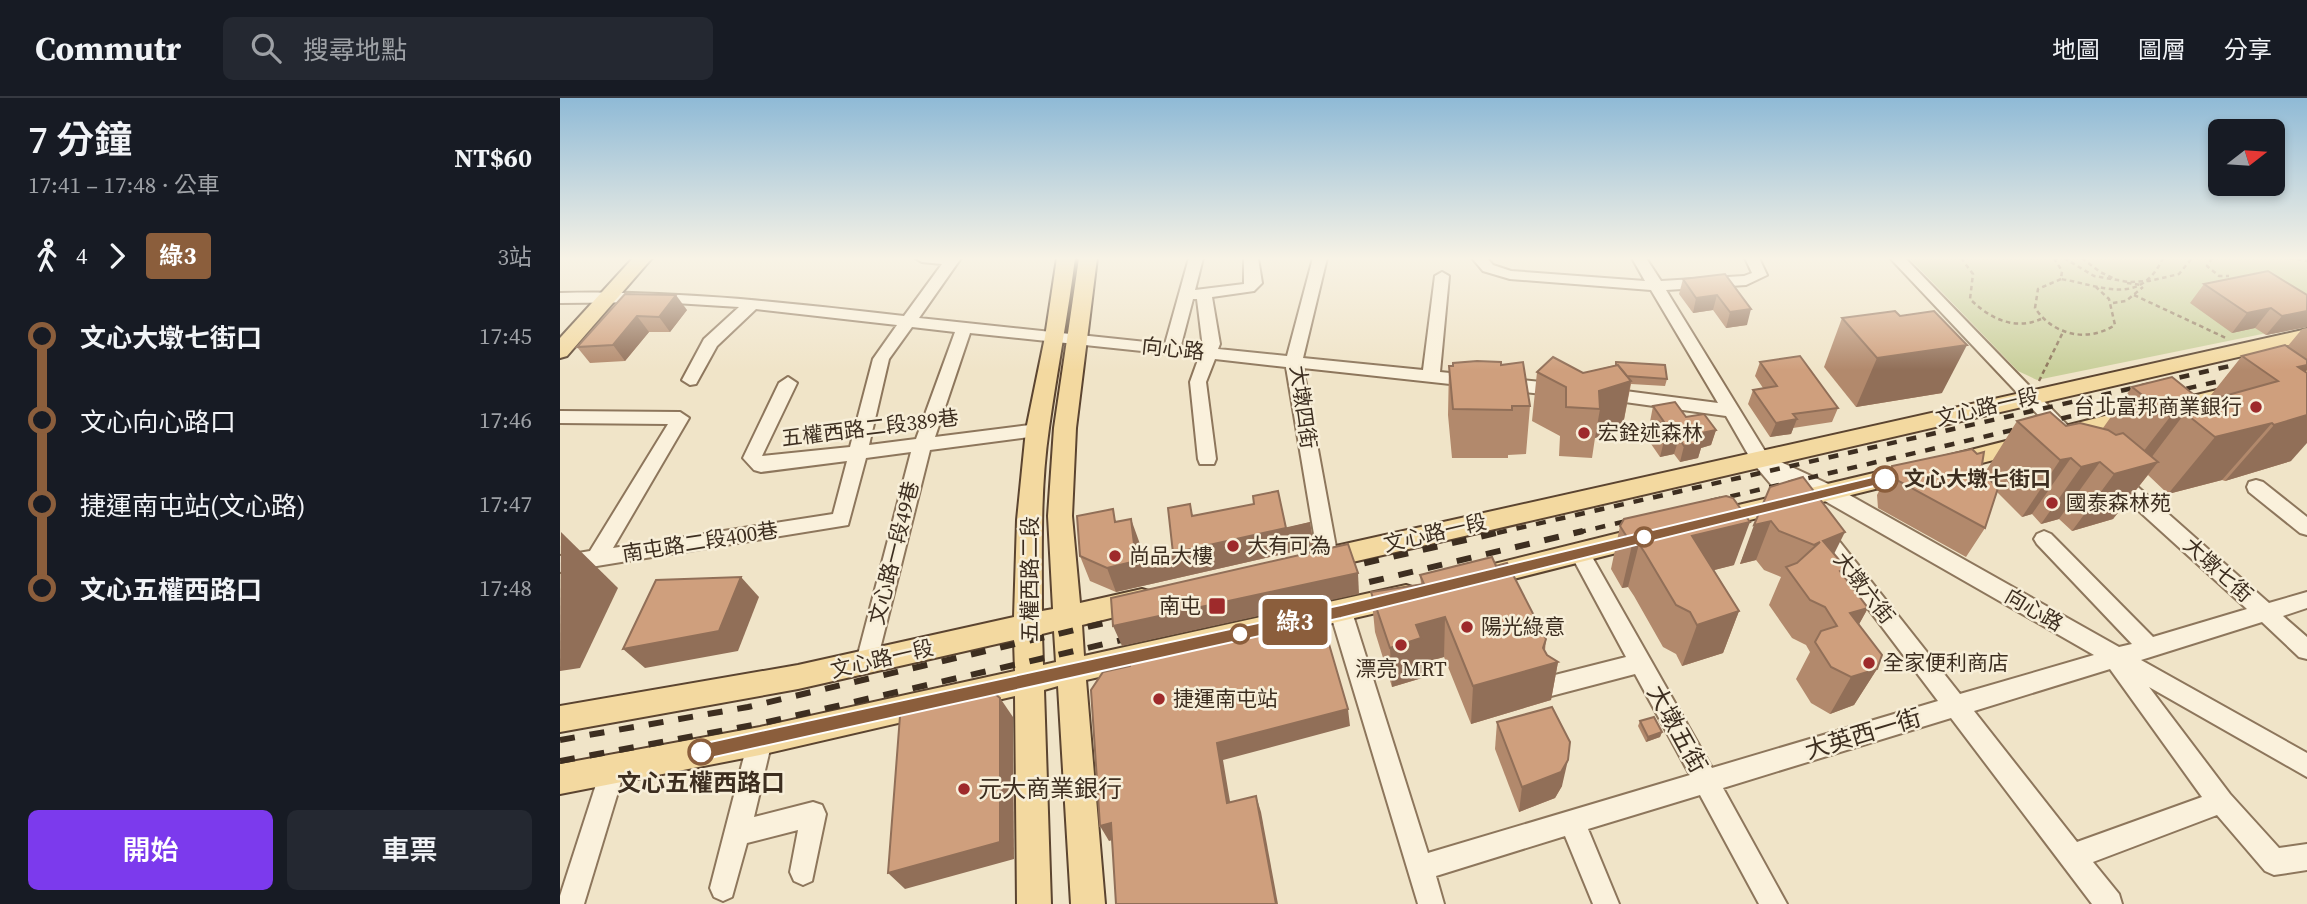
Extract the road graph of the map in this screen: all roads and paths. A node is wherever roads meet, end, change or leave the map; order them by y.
1 (612, 295) edge
2 (1187, 295) edge
3 (601, 296) edge
4 (623, 296) edge
5 (927, 296) edge
6 (1066, 296) edge
7 (1078, 296) edge
8 (1204, 296) edge
9 (1311, 296) edge
10 (1440, 296) edge
11 (1661, 296) edge
12 (1920, 296) edge
13 (1931, 296) edge
14 (1970, 296) edge
15 (2036, 296) edge
16 (2104, 296) edge
17 (2133, 296) edge
18 (2135, 296) edge
19 (560, 298) edge
20 (753, 303) junction
21 (2111, 303) junction
22 (2042, 318) junction
23 (908, 322) junction
24 (964, 328) junction
25 (2064, 330) junction
26 (2307, 335) edge
27 (1066, 338) junction
28 (2250, 348) junction
29 (1172, 349) junction
30 (560, 351) edge
31 (1208, 353) junction
32 (1294, 362) junction
33 (1432, 377) junction
34 (690, 380) dead end
35 (2303, 380) edge
36 (788, 383) dead end
37 (2024, 398) junction
38 (1732, 411) junction
39 (560, 417) edge
40 (1037, 430) junction
41 (2066, 434) junction
42 (923, 444) junction
43 (858, 452) junction
44 (1760, 458) junction
45 (1207, 459) dead end
46 (2256, 487) dead end
47 (1830, 493) junction
48 (1796, 500) junction
49 (2307, 528) edge
50 (2044, 539) dead end
51 (1580, 553) junction
52 (1328, 558) junction
53 (596, 559) junction
54 (560, 564) edge
55 (1288, 567) edge
56 (1171, 593) edge
57 (2307, 600) edge
58 (1341, 612) junction
59 (2266, 613) junction
60 (1067, 617) junction
61 (1028, 626) junction
62 (2150, 648) junction
63 (2307, 650) edge
64 (2116, 658) junction
65 (867, 662) junction
66 (1640, 663) junction
67 (1070, 672) junction
68 (1031, 681) junction
69 (1551, 686) edge
70 (1956, 706) junction
71 (560, 719) edge
72 (760, 741) junction
73 (2307, 766) edge
74 (613, 769) junction
75 (560, 779) edge
76 (1706, 781) junction
77 (2221, 802) junction
78 (1572, 822) junction
79 (737, 833) junction
80 (2073, 857) junction
81 (2307, 857) edge
82 (1420, 868) junction
83 (803, 872) dead end
84 (723, 888) dead end
85 (571, 904) edge
86 (1034, 904) edge
87 (1088, 904) edge
88 (1431, 904) edge
89 (1606, 904) edge
90 (1774, 904) edge
91 (2109, 904) edge

1 - 30 main road
2 - 29 street
3 - 19 street, 向心路
4 - 20 street, 向心路
5 - 23 street
6 - 27 main road, 五權西路二段
7 - 27 main road, 五權西路二段
8 - 31 street
9 - 32 street, 大墩四街
10 - 33 street
11 - 38 street, 大墩六街
12 - 37 street, 大墩七街
13 - 37 street, 大墩七街
14 - 22 path
15 - 22 path
16 - 21 path
17 - 21 path
18 - 28 path
20 - 23 street, 向心路
20 - 34 street
21 - 25 path
22 - 25 path
23 - 24 street, 向心路
23 - 43 street
24 - 27 street, 向心路
24 - 42 street, 文心路一段49巷
25 - 37 path
26 - 28 main road, 文心路一段
27 - 29 street, 向心路
27 - 40 main road, 五權西路二段
27 - 60 main road, 五權西路二段
28 - 35 street
28 - 37 main road, 文心路一段
29 - 31 street, 向心路
31 - 32 street, 向心路
31 - 45 street
32 - 33 street, 向心路
32 - 52 street, 大墩四街
33 - 38 street, 向心路
35 - 41 main road, 文心路一段
36 - 43 street, 五權西路二段389巷
37 - 41 street, 大墩七街
37 - 44 main road, 文心路一段
38 - 44 street, 大墩六街
39 - 53 street
40 - 42 street, 五權西路二段389巷
40 - 61 main road, 五權西路二段
41 - 47 main road, 文心路一段
41 - 59 street, 大墩七街
42 - 43 street, 五權西路二段389巷
42 - 65 street, 文心路一段49巷
43 - 53 street, 南屯路二段400巷
44 - 47 street, 向心路
44 - 48 street, 大墩六街
44 - 52 main road, 文心路一段
46 - 49 street
47 - 48 main road, 文心路一段
47 - 64 street, 向心路
48 - 51 main road, 文心路一段
48 - 70 street, 大墩六街
50 - 62 street
51 - 58 main road, 文心路一段
51 - 66 street, 大墩五街
52 - 55 main road, 文心路一段
53 - 54 street, 南屯路二段400巷
56 - 60 main road, 文心路一段
57 - 59 street, 大英西一街
58 - 67 main road, 文心路一段
58 - 82 street
59 - 62 street, 大英西一街
59 - 63 street, 大墩七街
60 - 61 main road, 文心路一段
60 - 67 main road, 五權西路二段
61 - 65 main road, 文心路一段
61 - 68 main road, 五權西路二段
62 - 64 street, 大英西一街
64 - 70 street, 大英西一街
64 - 73 street, 向心路
64 - 77 street
65 - 71 main road, 文心路一段
66 - 69 street
66 - 76 street, 大墩五街
67 - 68 main road, 文心路一段
67 - 87 main road, 五權西路二段
68 - 72 main road, 文心路一段
68 - 86 main road, 五權西路二段
70 - 76 street, 大英西一街
70 - 80 street, 大墩六街
72 - 74 main road, 文心路一段
72 - 79 street
74 - 75 main road, 文心路一段
74 - 85 street
76 - 78 street, 大英西一街
76 - 90 street, 大墩五街
77 - 80 street
77 - 81 street
78 - 82 street, 大英西一街
78 - 89 street
79 - 83 street
79 - 84 street
80 - 91 street, 大墩六街
82 - 88 street

